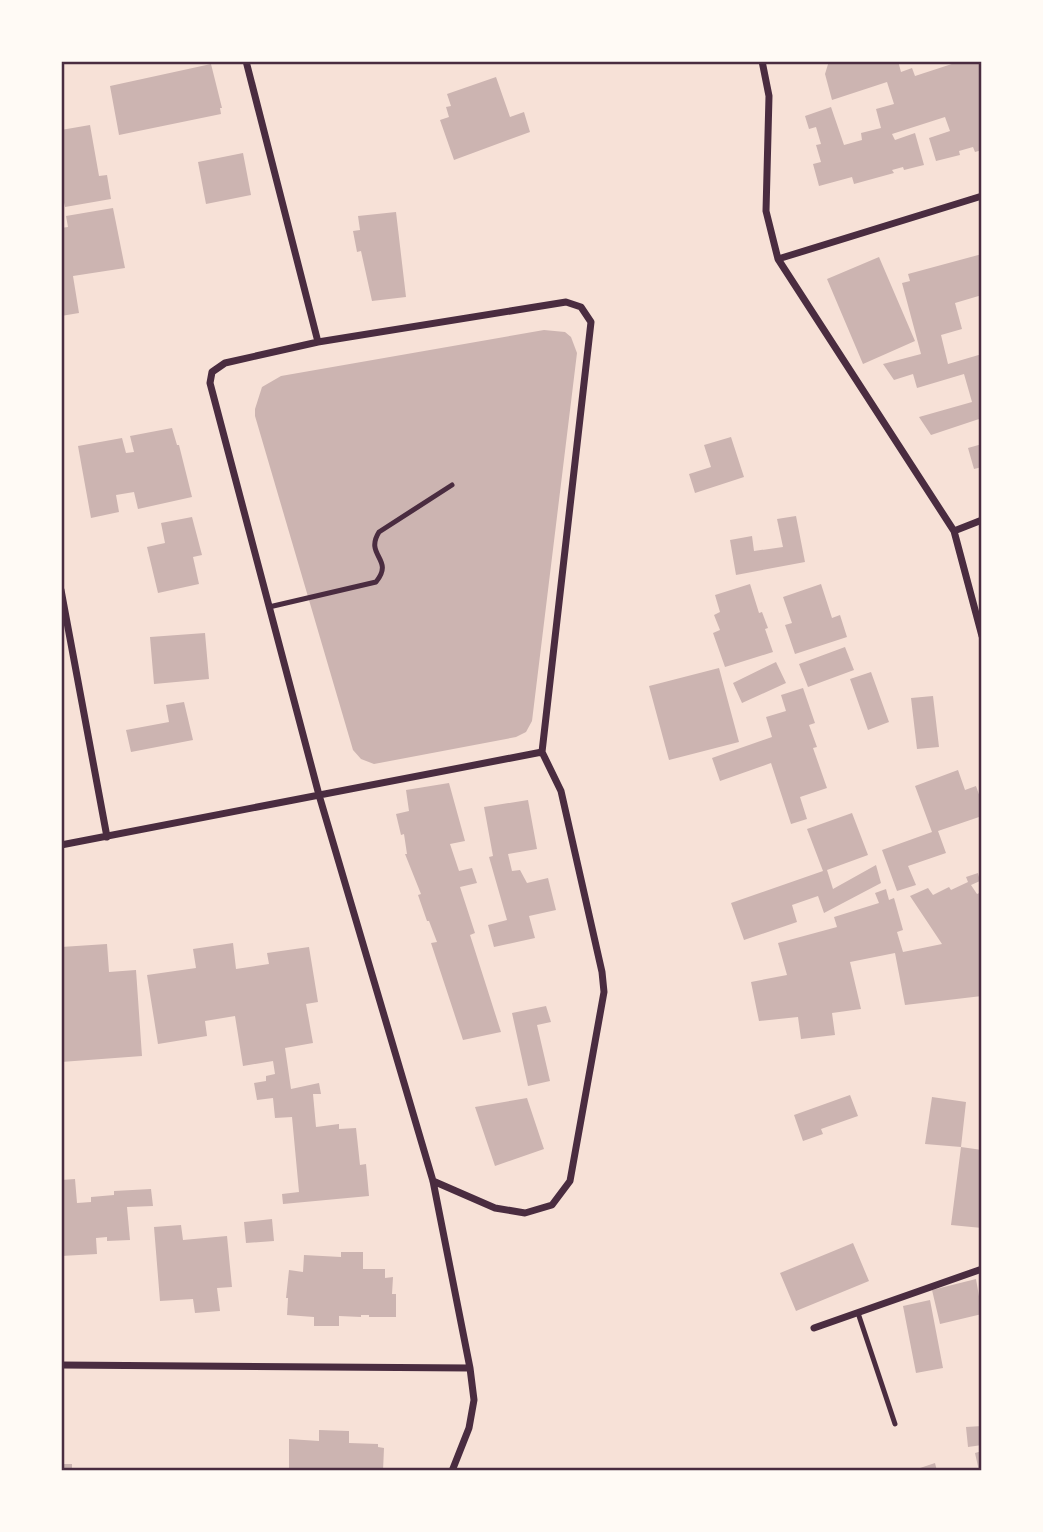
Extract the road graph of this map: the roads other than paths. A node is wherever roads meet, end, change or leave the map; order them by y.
1 (246, 61) edge
2 (762, 61) edge
3 (982, 196) edge
4 (778, 259) junction
5 (318, 342) junction
6 (452, 485) dead end
7 (982, 520) edge
8 (954, 531) junction
9 (61, 590) edge
10 (269, 607) junction
11 (982, 636) edge
12 (542, 752) junction
13 (319, 795) junction
14 (107, 836) junction
15 (61, 845) edge
16 (433, 1181) junction
17 (982, 1269) edge
18 (858, 1313) junction
19 (814, 1328) dead end
20 (61, 1366) edge
21 (470, 1368) junction
22 (895, 1424) dead end
23 (452, 1471) edge

1 - 5 street
2 - 4 street
3 - 4 street
4 - 8 street
5 - 10 street
5 - 12 street
6 - 10 lane
7 - 8 street
8 - 11 street
9 - 14 street
10 - 13 street
12 - 13 street
12 - 16 street
13 - 14 street
13 - 16 street
14 - 15 street
16 - 21 street
17 - 18 street
18 - 19 street
18 - 22 lane
20 - 21 street
21 - 23 street

